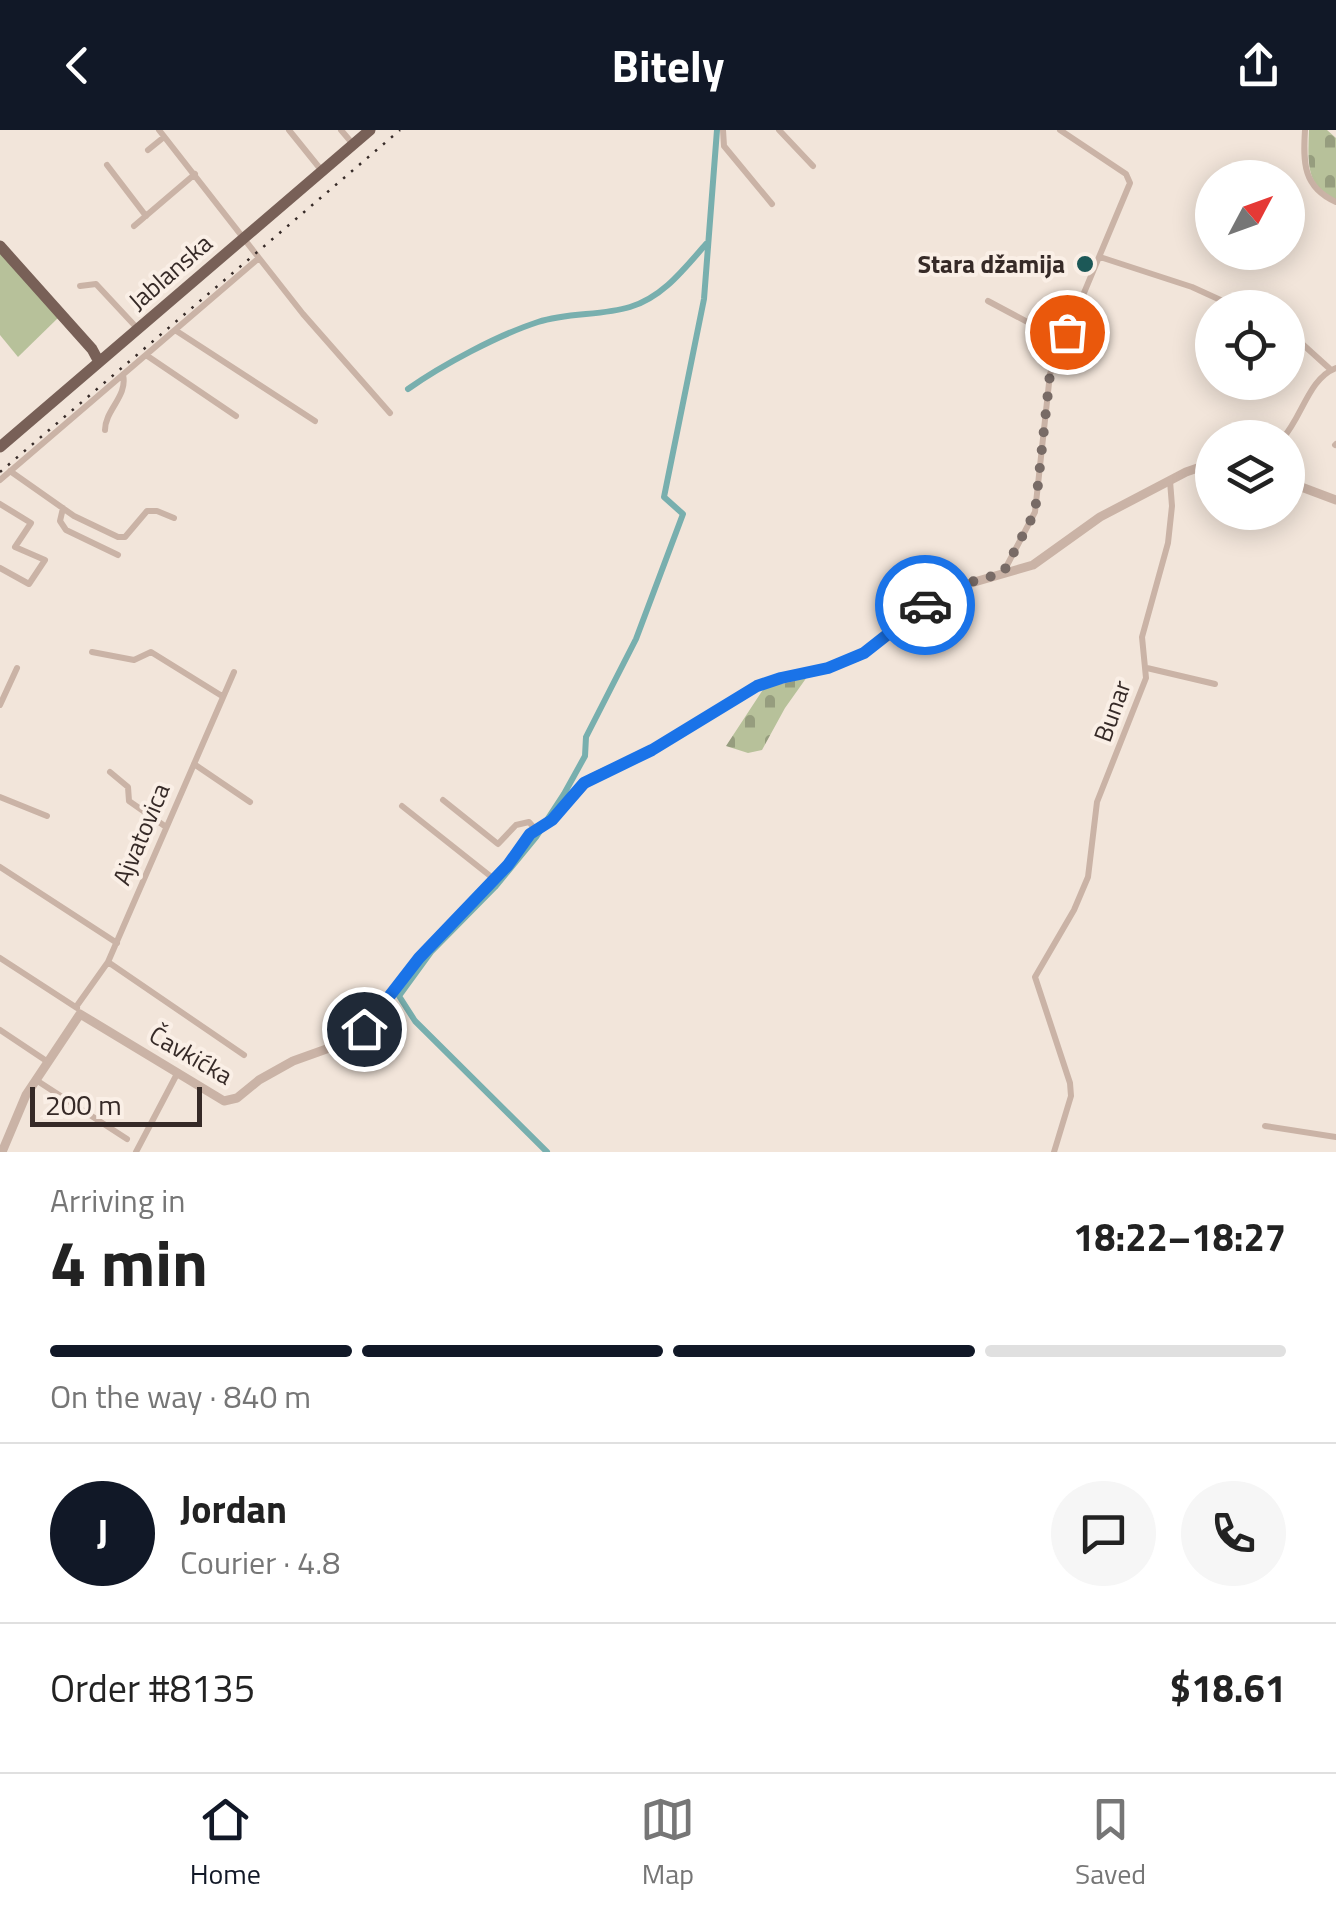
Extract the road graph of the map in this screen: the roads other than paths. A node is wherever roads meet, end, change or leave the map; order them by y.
1 (289, 130) edge
2 (341, 130) edge
3 (370, 130) edge
4 (779, 130) edge
5 (1060, 130) edge
6 (1305, 130) edge
7 (162, 133) edge
8 (722, 135) edge
9 (352, 144) junction
10 (148, 150) dead end
11 (106, 166) dead end
12 (814, 166) dead end
13 (322, 171) junction
14 (195, 174) junction
15 (1336, 202) edge
16 (772, 204) dead end
17 (146, 216) junction
18 (134, 226) dead end
19 (245, 236) junction
20 (0, 246) edge
21 (257, 254) junction
22 (1100, 258) junction
23 (80, 286) dead end
24 (1199, 290) edge
25 (1065, 294) dead end
26 (988, 301) dead end
27 (69, 327) junction
28 (138, 329) junction
29 (175, 330) junction
30 (1060, 339) junction
31 (122, 343) junction
32 (88, 345) junction
33 (1305, 345) edge
34 (146, 354) junction
35 (98, 364) junction
36 (1333, 368) edge
37 (123, 375) junction
38 (390, 413) dead end
39 (236, 416) dead end
40 (1297, 420) edge
41 (315, 421) dead end
42 (105, 430) dead end
43 (0, 447) edge
44 (1195, 470) edge
45 (10, 471) junction
46 (0, 480) edge
47 (1170, 481) junction
48 (1305, 488) edge
49 (1336, 500) edge
50 (0, 504) edge
51 (62, 508) junction
52 (174, 518) dead end
53 (118, 555) dead end
54 (0, 568) edge
55 (1003, 573) junction
56 (92, 652) dead end
57 (18, 668) dead end
58 (1147, 668) junction
59 (234, 672) dead end
60 (1215, 684) dead end
61 (222, 696) junction
62 (0, 705) edge
63 (194, 764) junction
64 (110, 772) dead end
65 (0, 797) edge
66 (442, 800) dead end
67 (250, 802) dead end
68 (402, 806) dead end
69 (46, 816) dead end
70 (166, 827) junction
71 (540, 827) junction
72 (0, 867) edge
73 (494, 878) junction
74 (116, 943) junction
75 (0, 958) edge
76 (108, 962) junction
77 (78, 1010) junction
78 (0, 1030) edge
79 (244, 1055) dead end
80 (48, 1062) junction
81 (178, 1072) junction
82 (36, 1080) junction
83 (1265, 1126) dead end
84 (1336, 1137) edge
85 (127, 1140) dead end
86 (2, 1152) edge
87 (136, 1152) edge
88 (1054, 1152) edge

1 - 13 street
2 - 9 street
3 - 9 main road, Jablanska
4 - 12 street
5 - 22 street
6 - 15 street
7 - 10 street
7 - 14 street
8 - 16 street
9 - 13 main road, Jablanska
11 - 17 street
13 - 19 main road, Jablanska
14 - 17 street
14 - 19 street
17 - 18 street
19 - 21 street
19 - 28 main road, Jablanska
20 - 27 main road
21 - 29 street
21 - 38 street
22 - 24 street
22 - 30 street
23 - 28 street
25 - 30 street
26 - 30 street
27 - 32 main road
27 - 35 main road
28 - 31 main road, Jablanska
29 - 34 street
29 - 41 street
30 - 55 street
31 - 32 main road
31 - 35 main road, Jablanska
32 - 35 main road
33 - 36 street
34 - 37 street
34 - 39 street
35 - 43 main road, Jablanska
36 - 40 street
37 - 42 street
37 - 45 street
44 - 47 street, Čavkićka
45 - 46 street
45 - 51 street
47 - 55 street, Čavkićka
47 - 58 street, Bunar
48 - 49 street
50 - 54 street
51 - 52 street
51 - 53 street
55 - 71 street, Čavkićka
56 - 61 street
57 - 62 street
58 - 60 street
58 - 88 street, Bunar
59 - 61 street, Ajvatovica
61 - 63 street, Ajvatovica
63 - 67 street
63 - 70 street, Ajvatovica
64 - 70 street
65 - 69 street
66 - 71 street
68 - 73 street
70 - 74 street, Ajvatovica
71 - 73 street, Čavkićka
72 - 74 street
73 - 81 street, Čavkićka
74 - 76 street, Ajvatovica
75 - 77 street
76 - 77 street, Ajvatovica
76 - 79 street
77 - 80 street, Ajvatovica
77 - 81 street, Čavkićka
78 - 80 street
80 - 82 street, Ajvatovica
81 - 87 street
82 - 85 street
82 - 86 street, Ajvatovica
83 - 84 street

